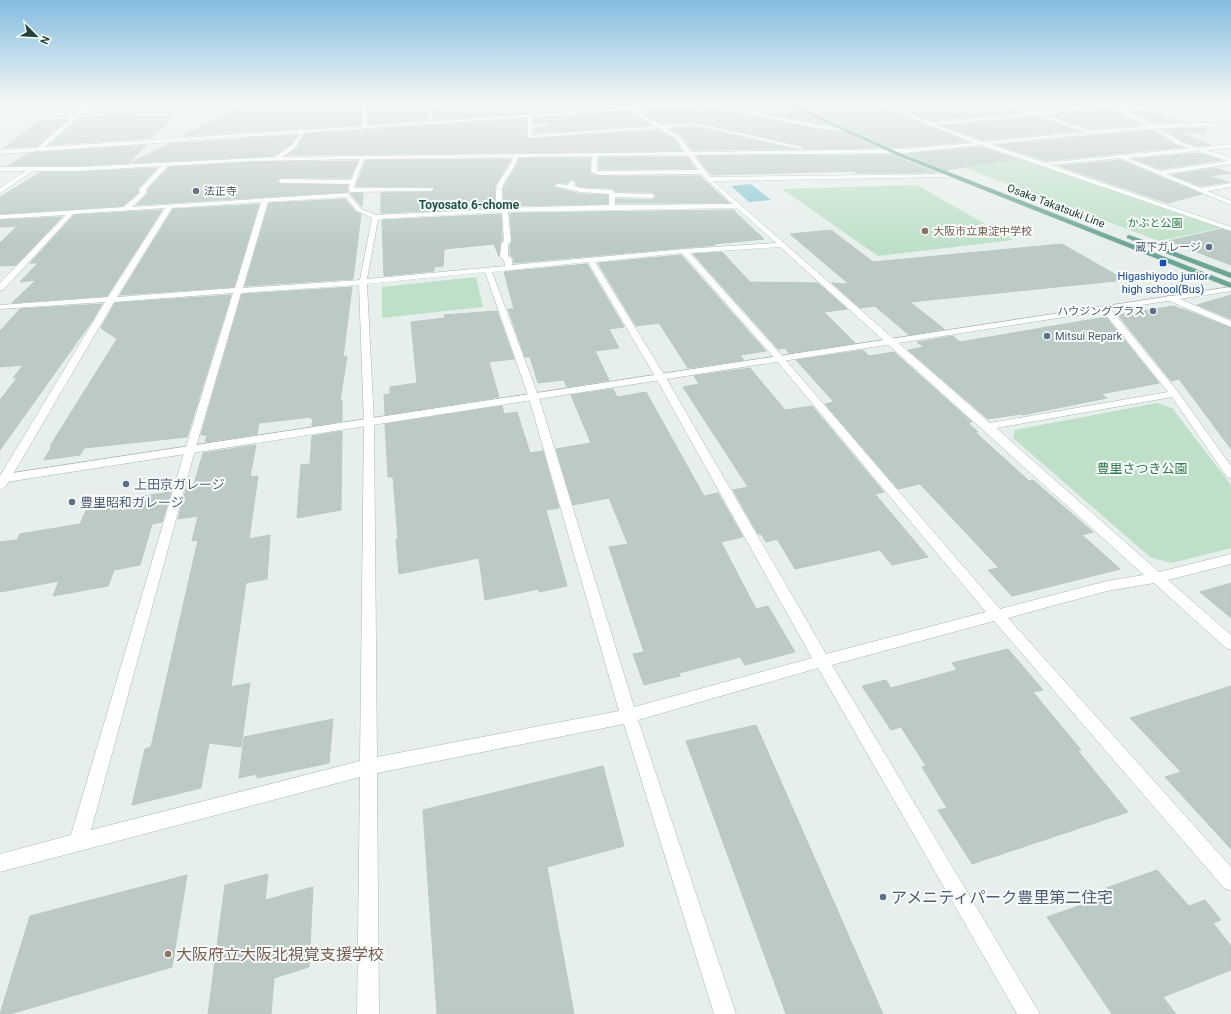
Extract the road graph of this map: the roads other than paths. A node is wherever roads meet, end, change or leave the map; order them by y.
1 (13, 151) edge
2 (286, 151) edge
3 (686, 151) edge
4 (807, 151) edge
5 (892, 151) edge
6 (908, 151) edge
7 (1005, 151) edge
8 (1173, 151) edge
9 (1201, 151) edge
10 (0, 152) edge
11 (688, 154) junction
12 (516, 155) junction
13 (595, 155) junction
14 (364, 157) junction
15 (1120, 157) junction
16 (277, 158) junction
17 (1231, 161) edge
18 (166, 164) junction
19 (1042, 164) junction
20 (0, 169) edge
21 (32, 169) junction
22 (702, 172) junction
23 (1158, 173) junction
24 (950, 175) junction
25 (708, 179) junction
26 (281, 181) dead end
27 (353, 182) junction
28 (1231, 185) edge
29 (557, 186) dead end
30 (431, 190) dead end
31 (1199, 190) junction
32 (0, 191) edge
33 (349, 192) junction
34 (612, 195) junction
35 (652, 196) dead end
36 (265, 201) junction
37 (1041, 203) dead end
38 (1231, 203) edge
39 (738, 206) junction
40 (169, 207) junction
41 (612, 208) junction
42 (126, 209) junction
43 (500, 210) junction
44 (71, 213) junction
45 (0, 217) edge
46 (375, 217) junction
47 (1231, 229) edge
48 (1122, 234) dead end
49 (781, 245) junction
50 (684, 252) junction
51 (590, 260) junction
52 (509, 268) junction
53 (488, 270) junction
54 (1231, 276) edge
55 (363, 282) junction
56 (1231, 286) edge
57 (0, 288) edge
58 (1231, 289) edge
59 (237, 291) junction
60 (1170, 298) junction
61 (111, 299) junction
62 (0, 307) edge
63 (1106, 309) junction
64 (1231, 324) edge
65 (893, 342) junction
66 (780, 359) junction
67 (661, 378) junction
68 (1175, 394) junction
69 (534, 398) junction
70 (369, 423) junction
71 (986, 426) junction
72 (190, 450) junction
73 (1231, 474) edge
74 (2, 481) edge
75 (1231, 559) edge
76 (1156, 578) junction
77 (997, 615) junction
78 (1231, 644) edge
79 (822, 661) junction
80 (630, 716) junction
81 (369, 767) junction
82 (78, 843) junction
83 (0, 863) edge
84 (1231, 881) edge
85 (368, 1014) edge
86 (725, 1014) edge
87 (1029, 1014) edge

1 - 10 street
2 - 16 street
3 - 11 street
4 - 11 street
5 - 24 main road, Osaka Takatsuki Line
6 - 37 main road, Osaka Takatsuki Line
7 - 19 street
8 - 15 street
9 - 17 street
11 - 13 street
11 - 22 street
12 - 13 street
12 - 14 street
12 - 43 street
13 - 22 street
14 - 16 street
14 - 27 street
15 - 19 street
15 - 23 street
16 - 18 street
17 - 23 street
18 - 21 street
18 - 42 street
19 - 47 street
20 - 21 street
21 - 32 street
22 - 25 street
23 - 31 street
24 - 25 street
24 - 56 main road, Osaka Takatsuki Line
25 - 39 street
26 - 27 street
27 - 33 street
28 - 31 street
29 - 34 street
30 - 33 street
31 - 38 street
33 - 36 street
33 - 46 street
34 - 35 street
34 - 41 street
36 - 40 street
36 - 59 street
39 - 41 street
39 - 49 street
40 - 42 street
40 - 61 street
41 - 43 street
42 - 44 street
43 - 46 street
43 - 52 street
44 - 45 street
44 - 57 street
46 - 55 street
48 - 54 main road, Osaka Takatsuki Line
49 - 50 street
49 - 65 street
50 - 51 street
50 - 66 street
51 - 52 street
51 - 67 street
52 - 53 street
53 - 55 street
53 - 69 street
55 - 59 street
55 - 70 street
58 - 60 street
59 - 61 street
59 - 72 street
60 - 63 street
60 - 64 street
61 - 62 street
61 - 74 street
63 - 65 street
63 - 68 street
65 - 66 street
65 - 71 street
66 - 67 street
66 - 77 street
67 - 69 street
67 - 79 street
68 - 71 street
68 - 73 street
69 - 70 street
69 - 80 street
70 - 72 street
70 - 81 street
71 - 76 street
72 - 74 street
72 - 82 street
75 - 76 street
76 - 77 street
76 - 78 street
77 - 79 street
77 - 84 street
79 - 80 street
79 - 87 street
80 - 81 street
80 - 86 street
81 - 82 street
81 - 85 street
82 - 83 street

